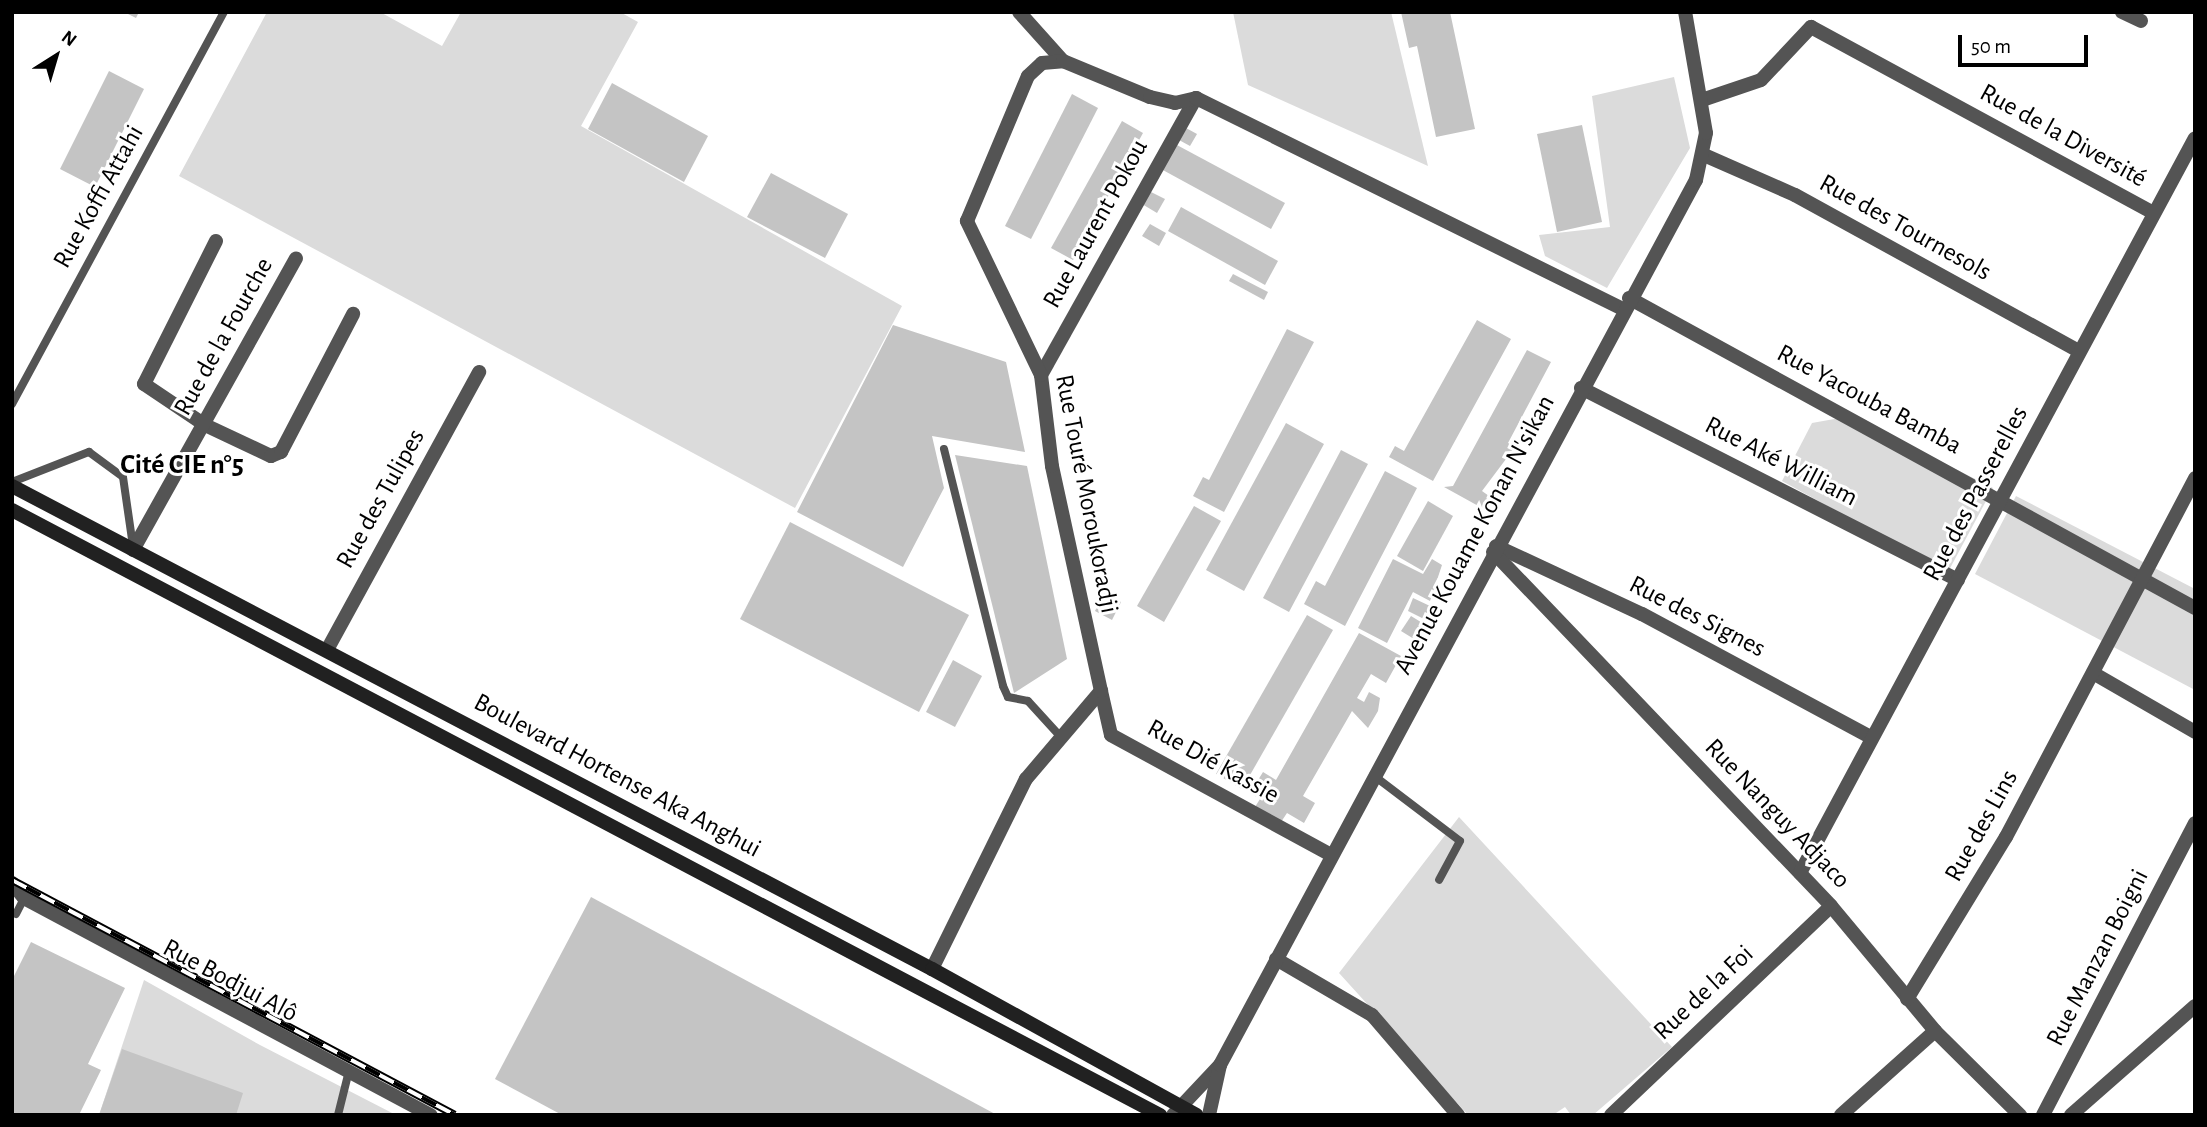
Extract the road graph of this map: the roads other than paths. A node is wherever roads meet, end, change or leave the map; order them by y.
1 (224, 12) edge
2 (1019, 12) edge
3 (1685, 12) edge
4 (2122, 12) edge
5 (2141, 21) dead end
6 (1063, 61) junction
7 (1196, 98) junction
8 (1702, 100) junction
9 (2195, 138) edge
10 (1704, 155) junction
11 (2153, 213) junction
12 (216, 241) dead end
13 (296, 258) dead end
14 (1625, 303) junction
15 (353, 314) dead end
16 (2079, 351) junction
17 (478, 372) dead end
18 (1041, 376) junction
19 (1581, 388) junction
20 (12, 404) edge
21 (205, 425) junction
22 (944, 449) dead end
23 (2195, 478) edge
24 (12, 484) edge
25 (2001, 499) junction
26 (12, 510) edge
27 (1495, 549) junction
28 (133, 550) junction
29 (2139, 575) junction
30 (1958, 580) junction
31 (2195, 608) edge
32 (327, 650) junction
33 (2093, 673) junction
34 (1101, 691) junction
35 (2195, 732) edge
36 (1060, 736) junction
37 (1872, 738) junction
38 (1374, 775) junction
39 (2195, 823) edge
40 (1331, 855) junction
41 (1800, 873) junction
42 (1439, 880) dead end
43 (12, 883) edge
44 (24, 898) junction
45 (1831, 906) junction
46 (16, 914) dead end
47 (1276, 959) junction
48 (932, 969) junction
49 (1907, 999) junction
50 (2195, 1006) edge
51 (1935, 1031) junction
52 (1220, 1065) junction
53 (349, 1071) junction
54 (1177, 1110) edge
55 (338, 1115) edge
56 (431, 1115) edge
57 (1160, 1115) edge
58 (1196, 1115) edge
59 (1209, 1115) edge
60 (1458, 1115) edge
61 (1611, 1115) edge
62 (1841, 1115) edge
63 (2020, 1115) edge
64 (2043, 1115) edge
65 (2071, 1115) edge

1 - 20 lane, Rue Koffi Attahi
2 - 6 street
3 - 8 street, Avenue Kouame Konan N'sikan
4 - 5 street
6 - 7 street
6 - 18 street, Rue Touré Moroukoradji
7 - 14 street
7 - 18 street, Rue Laurent Pokou
8 - 10 street, Avenue Kouame Konan N'sikan
8 - 11 street, Rue de la Diversité
9 - 11 street, Rue des Passerelles
10 - 14 street, Avenue Kouame Konan N'sikan
10 - 16 street, Rue des Tournesols
11 - 16 street, Rue des Passerelles
12 - 21 street
13 - 21 street, Rue de la Fourche
14 - 19 street, Avenue Kouame Konan N'sikan
14 - 25 street, Rue Yacouba Bamba
15 - 21 street
16 - 25 street, Rue des Passerelles
17 - 32 street, Rue des Tulipes
18 - 34 street, Rue Touré Moroukoradji
19 - 27 street, Avenue Kouame Konan N'sikan
19 - 30 street, Rue Aké William
21 - 28 street, Rue de la Fourche
22 - 36 lane
23 - 29 street, Rue des Lins
24 - 28 main road, Boulevard Hortense Aka Anghui
24 - 28 lane
25 - 29 street, Rue Yacouba Bamba
25 - 30 street, Rue des Passerelles
26 - 57 main road, Boulevard Hortense Aka Anghui
27 - 37 street, Rue des Signes
27 - 38 street, Avenue Kouame Konan N'sikan
27 - 41 street, Rue Nanguy Adjaco
28 - 32 main road, Boulevard Hortense Aka Anghui
29 - 31 street, Rue Yacouba Bamba
29 - 33 street, Rue des Lins
30 - 37 street, Rue des Passerelles
32 - 48 main road, Boulevard Hortense Aka Anghui
33 - 35 street
33 - 49 street, Rue des Lins
34 - 36 street
34 - 40 street, Rue Dié Kassie
36 - 48 street
37 - 41 street, Rue des Passerelles
38 - 40 street, Avenue Kouame Konan N'sikan
38 - 42 lane
39 - 64 street, Rue Manzan Boigni
40 - 47 street, Avenue Kouame Konan N'sikan
41 - 45 street, Rue Nanguy Adjaco
43 - 44 street, Rue Bodjui Alô
44 - 46 lane
44 - 53 street, Rue Bodjui Alô
45 - 49 street, Rue Nanguy Adjaco
45 - 61 street, Rue de la Foi
47 - 52 street, Avenue Kouame Konan N'sikan
47 - 60 street
48 - 54 main road, Boulevard Hortense Aka Anghui
49 - 51 street, Rue Nanguy Adjaco
50 - 65 street
51 - 62 street
51 - 63 street, Rue Nanguy Adjaco
52 - 54 street, Avenue Kouame Konan N'sikan
52 - 59 street, Avenue Kouame Konan N'sikan
53 - 55 lane
53 - 56 street, Rue Bodjui Alô
54 - 58 main road, Boulevard Hortense Aka Anghui

